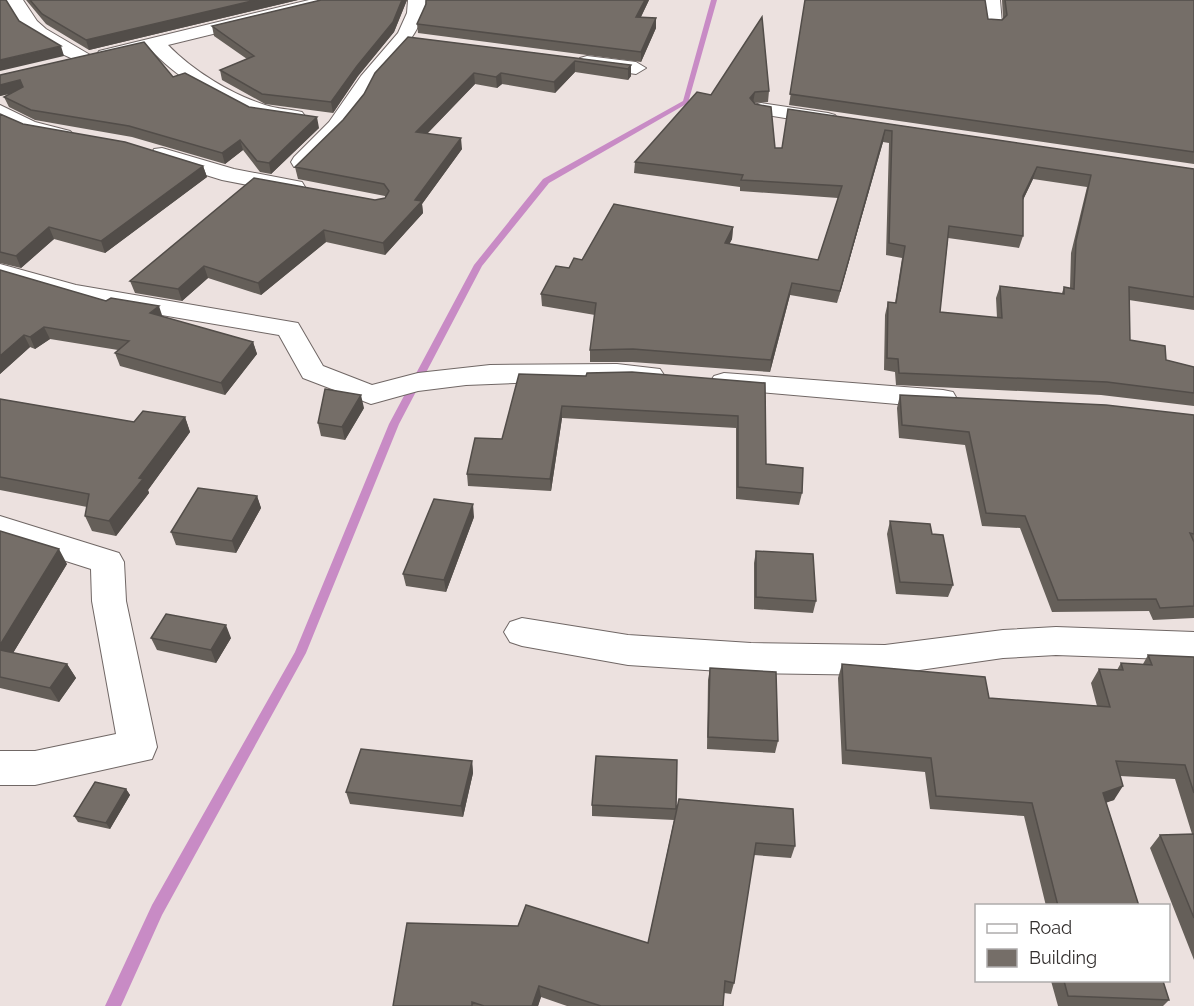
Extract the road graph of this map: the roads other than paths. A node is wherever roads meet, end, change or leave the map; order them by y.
1 (14, 0) edge
2 (330, 0) edge
3 (417, 0) edge
4 (991, 0) edge
5 (284, 5) edge
6 (993, 24) edge
7 (405, 39) junction
8 (428, 42) edge
9 (155, 43) junction
10 (88, 59) junction
11 (566, 59) edge
12 (66, 64) edge
13 (636, 68) edge
14 (761, 109) edge
15 (0, 111) edge
16 (843, 121) edge
17 (339, 122) junction
18 (80, 137) edge
19 (143, 148) edge
20 (276, 184) junction
21 (310, 190) edge
22 (0, 271) edge
23 (969, 400) edge
24 (0, 528) edge
25 (522, 632) dead end
26 (1194, 646) edge
27 (0, 768) edge

1 - 10 street
2 - 5 street
3 - 7 street
4 - 6 street
5 - 9 street
7 - 8 street
7 - 17 street
9 - 10 street
9 - 17 street
10 - 12 street
11 - 13 street
14 - 16 street
15 - 18 street
17 - 20 street
19 - 20 street
20 - 21 street
22 - 23 street
24 - 27 street
25 - 26 street

